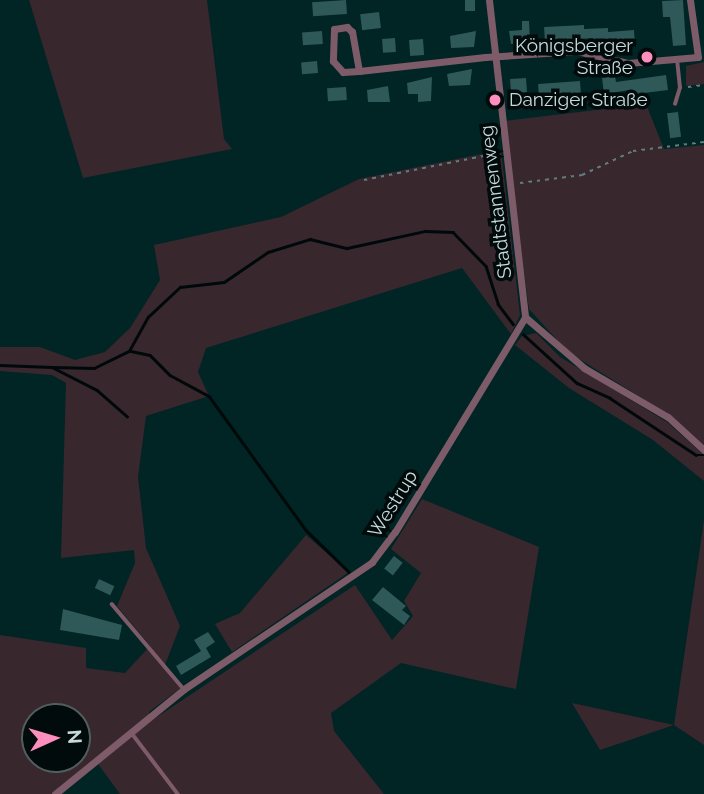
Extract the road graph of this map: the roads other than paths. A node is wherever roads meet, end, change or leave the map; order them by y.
1 (489, 0) edge
2 (690, 0) edge
3 (702, 54) edge
4 (495, 58) junction
5 (677, 60) junction
6 (359, 71) junction
7 (674, 104) dead end
8 (525, 317) junction
9 (704, 450) edge
10 (112, 604) dead end
11 (184, 689) junction
12 (131, 732) junction
13 (55, 794) edge
14 (178, 794) edge

1 - 4 street, Stadtstannenweg
2 - 3 street
3 - 5 street
4 - 5 street
4 - 6 street
4 - 8 street, Stadtstannenweg
5 - 7 lane
6 - 6 street
8 - 9 street
8 - 11 street, Westrup
10 - 11 lane
11 - 12 street, Westrup
12 - 13 street, Westrup
12 - 14 lane

